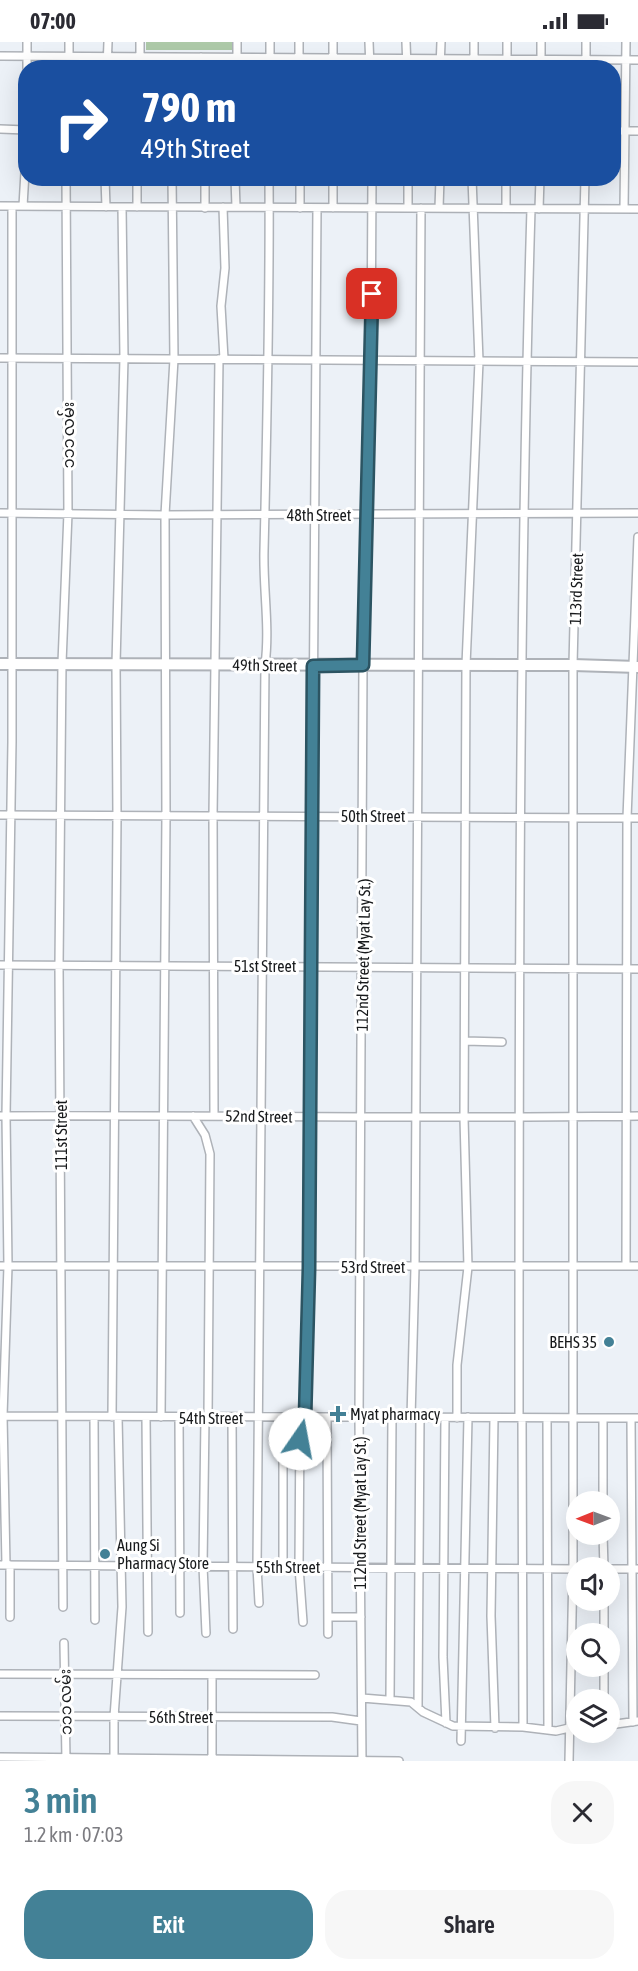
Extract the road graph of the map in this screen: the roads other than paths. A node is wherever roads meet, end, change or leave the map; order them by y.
1 (27, 42) edge
2 (69, 42) edge
3 (108, 42) edge
4 (140, 42) edge
5 (237, 42) edge
6 (270, 42) edge
7 (299, 42) edge
8 (333, 42) edge
9 (369, 42) edge
10 (406, 42) edge
11 (441, 42) edge
12 (474, 42) edge
13 (507, 42) edge
14 (541, 42) edge
15 (586, 42) edge
16 (626, 42) edge
17 (0, 56) edge
18 (27, 56) junction
19 (108, 56) junction
20 (69, 57) junction
21 (140, 57) junction
22 (170, 57) joint
23 (201, 57) joint
24 (237, 57) junction
25 (270, 57) junction
26 (299, 57) junction
27 (333, 58) junction
28 (369, 58) junction
29 (406, 58) junction
30 (440, 58) junction
31 (474, 58) junction
32 (507, 59) junction
33 (541, 59) junction
34 (27, 60) edge
35 (108, 60) edge
36 (552, 60) edge
37 (586, 60) edge
38 (621, 60) edge
39 (626, 60) junction
40 (638, 60) edge
41 (0, 129) edge
42 (18, 130) edge
43 (621, 131) edge
44 (625, 131) junction
45 (638, 132) edge
46 (24, 186) edge
47 (66, 186) edge
48 (105, 186) edge
49 (137, 186) edge
50 (172, 186) edge
51 (205, 186) edge
52 (235, 186) edge
53 (269, 186) edge
54 (300, 186) edge
55 (333, 186) edge
56 (372, 186) edge
57 (408, 186) edge
58 (440, 186) edge
59 (472, 186) edge
60 (506, 186) edge
61 (539, 186) edge
62 (585, 186) edge
63 (0, 206) edge
64 (23, 206) junction
65 (12, 207) junction
66 (66, 207) junction
67 (106, 207) junction
68 (122, 207) junction
69 (137, 207) junction
70 (171, 207) junction
71 (223, 207) junction
72 (236, 207) junction
73 (270, 207) junction
74 (408, 207) junction
75 (205, 208) junction
76 (300, 208) junction
77 (317, 208) junction
78 (333, 208) junction
79 (372, 208) junction
80 (421, 208) junction
81 (439, 208) junction
82 (473, 208) junction
83 (506, 208) junction
84 (535, 209) junction
85 (585, 209) junction
86 (624, 209) junction
87 (638, 209) edge
88 (0, 358) edge
89 (12, 358) junction
90 (68, 358) junction
91 (124, 358) junction
92 (174, 359) junction
93 (221, 359) junction
94 (422, 359) junction
95 (269, 360) junction
96 (317, 360) junction
97 (371, 360) junction
98 (479, 361) junction
99 (526, 361) junction
100 (582, 361) junction
101 (638, 362) edge
102 (0, 513) edge
103 (13, 513) junction
104 (68, 513) junction
105 (420, 513) junction
106 (522, 513) junction
107 (579, 513) junction
108 (638, 513) edge
109 (118, 514) junction
110 (368, 514) junction
111 (471, 514) junction
112 (165, 515) junction
113 (217, 515) junction
114 (266, 515) junction
115 (314, 515) junction
116 (638, 537) edge
117 (62, 663) junction
118 (0, 664) edge
119 (12, 664) junction
120 (116, 664) junction
121 (166, 664) junction
122 (216, 664) junction
123 (573, 664) junction
124 (265, 665) junction
125 (363, 665) junction
126 (417, 665) junction
127 (466, 665) junction
128 (521, 665) junction
129 (313, 666) junction
130 (636, 667) edge
131 (0, 814) edge
132 (9, 815) junction
133 (60, 815) junction
134 (263, 815) junction
135 (117, 816) junction
136 (166, 816) junction
137 (213, 816) junction
138 (313, 816) junction
139 (364, 817) junction
140 (416, 817) junction
141 (466, 817) junction
142 (518, 818) junction
143 (575, 818) junction
144 (627, 818) junction
145 (638, 818) edge
146 (115, 964) junction
147 (4, 965) edge
148 (59, 966) junction
149 (164, 966) junction
150 (213, 966) junction
151 (264, 966) junction
152 (312, 966) junction
153 (364, 967) junction
154 (466, 967) junction
155 (415, 968) junction
156 (520, 968) junction
157 (574, 969) junction
158 (626, 969) junction
159 (638, 969) edge
160 (465, 1041) junction
161 (502, 1042) dead end
162 (61, 1115) junction
163 (114, 1115) junction
164 (214, 1115) junction
165 (3, 1116) edge
166 (193, 1116) junction
167 (261, 1116) junction
168 (628, 1116) junction
169 (638, 1116) edge
170 (163, 1117) junction
171 (310, 1117) junction
172 (574, 1117) junction
173 (362, 1118) junction
174 (416, 1118) junction
175 (464, 1119) junction
176 (518, 1119) junction
177 (4, 1266) edge
178 (60, 1266) junction
179 (519, 1266) junction
180 (574, 1266) junction
181 (626, 1266) junction
182 (638, 1266) edge
183 (114, 1267) junction
184 (161, 1267) junction
185 (415, 1267) junction
186 (468, 1267) junction
187 (209, 1268) junction
188 (259, 1268) junction
189 (309, 1268) junction
190 (361, 1268) junction
191 (2, 1416) edge
192 (60, 1417) junction
193 (94, 1417) junction
194 (115, 1417) junction
195 (146, 1417) junction
196 (161, 1417) junction
197 (232, 1417) junction
198 (468, 1417) junction
199 (179, 1418) junction
200 (207, 1418) junction
201 (258, 1418) junction
202 (283, 1418) junction
203 (302, 1418) junction
204 (327, 1418) junction
205 (360, 1418) junction
206 (392, 1418) junction
207 (411, 1418) junction
208 (420, 1418) junction
209 (445, 1418) junction
210 (457, 1418) junction
211 (494, 1418) junction
212 (519, 1418) junction
213 (547, 1418) junction
214 (573, 1418) junction
215 (603, 1418) junction
216 (634, 1418) edge
217 (603, 1491) edge
218 (575, 1557) edge
219 (6, 1565) edge
220 (120, 1565) junction
221 (62, 1566) junction
222 (93, 1566) junction
223 (147, 1566) junction
224 (178, 1566) junction
225 (203, 1566) junction
226 (232, 1566) junction
227 (257, 1567) junction
228 (283, 1567) junction
229 (299, 1567) junction
230 (328, 1567) junction
231 (360, 1567) junction
232 (390, 1568) junction
233 (420, 1568) junction
234 (446, 1568) junction
235 (464, 1568) junction
236 (492, 1568) junction
237 (522, 1568) junction
238 (546, 1568) junction
239 (566, 1569) edge
240 (635, 1569) edge
241 (259, 1603) dead end
242 (63, 1607) dead end
243 (573, 1611) edge
244 (180, 1613) dead end
245 (10, 1617) dead end
246 (328, 1617) junction
247 (361, 1617) junction
248 (95, 1620) dead end
249 (303, 1622) dead end
250 (232, 1629) dead end
251 (148, 1632) dead end
252 (206, 1633) dead end
253 (328, 1634) dead end
254 (64, 1642) dead end
255 (0, 1674) edge
256 (65, 1675) junction
257 (116, 1675) junction
258 (212, 1675) junction
259 (315, 1675) dead end
260 (570, 1689) edge
261 (390, 1698) junction
262 (362, 1700) junction
263 (418, 1707) junction
264 (0, 1716) edge
265 (66, 1717) junction
266 (114, 1717) junction
267 (212, 1718) junction
268 (361, 1719) junction
269 (636, 1722) edge
270 (446, 1723) junction
271 (620, 1724) edge
272 (464, 1726) junction
273 (523, 1727) junction
274 (495, 1728) junction
275 (566, 1729) edge
276 (548, 1730) junction
277 (461, 1741) dead end
278 (569, 1743) edge
279 (0, 1757) edge
280 (66, 1760) edge
281 (114, 1760) edge
282 (362, 1760) edge
283 (212, 1761) edge
284 (399, 1761) edge
285 (569, 1761) edge

1 - 18 street
2 - 20 street
3 - 19 street
4 - 21 street
5 - 24 street
6 - 25 street
7 - 26 street
8 - 27 street
9 - 28 street
10 - 29 street
11 - 30 street
12 - 31 street
13 - 32 street
14 - 33 street
15 - 37 street
16 - 39 street
17 - 18 street
18 - 20 street
18 - 34 street
19 - 20 street
19 - 21 street
19 - 35 street
21 - 22 street
22 - 23 street
23 - 24 street
24 - 25 street
25 - 26 street
26 - 27 street
27 - 28 street
28 - 29 street
29 - 30 street
30 - 31 street
31 - 32 street
32 - 33 street
33 - 36 street
38 - 39 street
39 - 40 street
39 - 44 street
41 - 42 street
43 - 44 street
44 - 45 street
44 - 86 street
46 - 64 street
47 - 66 street
48 - 67 street
49 - 69 street
50 - 70 street
51 - 75 street
52 - 72 street
53 - 73 street
54 - 76 street
55 - 78 street
56 - 79 street, 112nd Street (Myat Lay St.)
57 - 74 street
58 - 81 street
59 - 82 street
60 - 83 street
61 - 84 street
62 - 85 street, 113rd Street
63 - 65 street
64 - 65 street
64 - 66 street
65 - 89 street
66 - 67 street
66 - 90 street, ၁၁၁ လမ်း
67 - 68 street
68 - 69 street
68 - 91 street
69 - 70 street
70 - 75 street
70 - 92 street
71 - 72 street
71 - 75 street
71 - 93 street
72 - 73 street
73 - 76 street
73 - 95 street
74 - 79 street
74 - 80 street
76 - 77 street
77 - 78 street
77 - 96 street
78 - 79 street
79 - 97 street, 112nd Street (Myat Lay St.)
80 - 81 street
80 - 94 street
81 - 82 street
82 - 83 street
82 - 98 street
83 - 84 street
84 - 85 street
84 - 99 street
85 - 86 street
85 - 100 street, 113rd Street
86 - 87 street
88 - 89 street
89 - 90 street
89 - 103 street
90 - 91 street
90 - 104 street, ၁၁၁ လမ်း
91 - 92 street
91 - 109 street
92 - 93 street
92 - 112 street
93 - 95 street
93 - 113 street
94 - 97 street
94 - 98 street
94 - 105 street
95 - 96 street
95 - 114 street
96 - 97 street
96 - 115 street
97 - 110 street, 112nd Street (Myat Lay St.)
98 - 99 street
98 - 111 street
99 - 100 street
99 - 106 street
100 - 101 street
100 - 107 street, 113rd Street
102 - 103 street, 48th Street
103 - 104 street, 48th Street
103 - 119 street
104 - 109 street, 48th Street
104 - 117 street, ၁၁၁ လမ်း
105 - 110 street, 48th Street
105 - 111 street, 48th Street
105 - 126 street
106 - 107 street, 48th Street
106 - 111 street, 48th Street
106 - 128 street
107 - 108 street, 48th Street
107 - 123 street, 113rd Street
109 - 112 street, 48th Street
109 - 120 street
110 - 115 street, 48th Street
110 - 125 street, 112nd Street (Myat Lay St.)
111 - 127 street
112 - 113 street, 48th Street
112 - 121 street
113 - 114 street, 48th Street
113 - 122 street
114 - 115 street, 48th Street
114 - 124 street
115 - 129 street
116 - 130 street
117 - 119 main road, 49th Street
117 - 120 main road, 49th Street
117 - 133 street, 111st Street
118 - 119 main road, 49th Street
119 - 132 street
120 - 121 main road, 49th Street
120 - 135 street
121 - 122 main road, 49th Street
121 - 136 street
122 - 124 main road, 49th Street
122 - 137 street
123 - 128 main road, 49th Street
123 - 130 main road, 49th Street
123 - 143 street, 113rd Street
124 - 129 main road, 49th Street
124 - 134 street
125 - 126 main road, 49th Street
125 - 129 main road, 49th Street
125 - 139 street, 112nd Street (Myat Lay St.)
126 - 127 main road, 49th Street
126 - 140 street
127 - 128 main road, 49th Street
127 - 141 street
128 - 142 street
129 - 138 street
130 - 144 street
131 - 132 street, 50th Street
132 - 133 street, 50th Street
132 - 147 street
133 - 135 street, 50th Street
133 - 148 street, 111st Street
134 - 137 street, 50th Street
134 - 138 street, 50th Street
134 - 151 street
135 - 136 street, 50th Street
135 - 146 street
136 - 137 street, 50th Street
136 - 149 street
137 - 150 street
138 - 139 street, 50th Street
138 - 152 street
139 - 140 street, 50th Street
139 - 153 street, 112nd Street (Myat Lay St.)
140 - 141 street, 50th Street
140 - 155 street
141 - 142 street, 50th Street
141 - 154 street
142 - 143 street, 50th Street
142 - 156 street
143 - 144 street, 50th Street
143 - 157 street, 113rd Street
144 - 145 street, 50th Street
144 - 158 street
146 - 148 street, 51st Street
146 - 149 street, 51st Street
146 - 163 street
147 - 148 street, 51st Street
147 - 165 street
148 - 162 street, 111st Street
149 - 150 street, 51st Street
149 - 170 street
150 - 151 street, 51st Street
150 - 164 street
151 - 152 street, 51st Street
151 - 167 street
152 - 153 street, 51st Street
152 - 171 street
153 - 155 street, 51st Street
153 - 173 street, 112nd Street (Myat Lay St.)
154 - 155 street, 51st Street
154 - 156 street, 51st Street
154 - 160 street
155 - 174 street
156 - 157 street, 51st Street
156 - 176 street
157 - 158 street, 51st Street
157 - 172 street, 113rd Street
158 - 159 street, 51st Street
158 - 168 street
160 - 161 street
160 - 175 street
162 - 163 street, 52nd Street
162 - 165 street, 52nd Street
162 - 178 street, 111st Street
163 - 170 street, 52nd Street
163 - 183 street
164 - 166 street, 52nd Street
164 - 167 street, 52nd Street
165 - 177 street
166 - 170 street, 52nd Street
166 - 187 street
167 - 171 street, 52nd Street
167 - 188 street
168 - 169 street
168 - 172 street, 52nd Street
168 - 181 street
170 - 184 street
171 - 173 street, 52nd Street
171 - 189 street
172 - 176 street, 52nd Street
172 - 180 street, 113rd Street
173 - 174 street, 52nd Street
173 - 190 street, 112nd Street (Myat Lay St.)
174 - 175 street, 52nd Street
174 - 185 street
175 - 176 street, 52nd Street
175 - 186 street
176 - 179 street
177 - 178 street, 53rd Street
177 - 191 street
178 - 183 street, 53rd Street
178 - 192 street, 111st Street
179 - 180 street, 53rd Street
179 - 186 street, 53rd Street
179 - 212 street
180 - 181 street, 53rd Street
180 - 214 street, 113rd Street
181 - 182 street, 53rd Street
183 - 184 street, 53rd Street
183 - 194 street
184 - 187 street, 53rd Street
184 - 196 street
185 - 186 street, 53rd Street
185 - 190 street, 53rd Street
185 - 207 street
186 - 210 street
187 - 188 street, 53rd Street
187 - 200 street
188 - 189 street, 53rd Street
188 - 201 street
189 - 190 street, 53rd Street
189 - 203 street
190 - 205 street, 112nd Street (Myat Lay St.)
191 - 192 street, 54th Street
191 - 219 street
192 - 193 street, 54th Street
192 - 221 street, 111st Street
193 - 194 street, 54th Street
193 - 222 street
194 - 195 street, 54th Street
194 - 220 street
195 - 196 street, 54th Street
195 - 223 street
196 - 199 street, 54th Street
197 - 200 street, 54th Street
197 - 201 street, 54th Street
197 - 226 street
198 - 210 street, 54th Street
198 - 211 street, 54th Street
198 - 235 street
199 - 200 street, 54th Street
199 - 224 street
200 - 225 street
201 - 202 street, 54th Street
201 - 227 street
202 - 203 street, 54th Street
202 - 228 street
203 - 204 street, 54th Street
203 - 229 street
204 - 205 street, 54th Street
204 - 230 street
205 - 206 street, 54th Street
205 - 231 street, 112nd Street (Myat Lay St.)
206 - 207 street, 54th Street
206 - 232 street
207 - 208 street, 54th Street
208 - 209 street, 54th Street
208 - 233 street
209 - 210 street, 54th Street
209 - 234 street
211 - 212 street, 54th Street
211 - 236 street
212 - 213 street, 54th Street
212 - 237 street
213 - 214 street, 54th Street
213 - 238 street
214 - 215 street, 54th Street
214 - 218 street, 113rd Street
215 - 216 street, 54th Street
215 - 217 street
216 - 240 street
219 - 221 street, 55th Street
219 - 245 street
220 - 222 street, 55th Street
220 - 223 street, 55th Street
220 - 257 street
221 - 222 street, 55th Street
221 - 242 street, 111st Street
222 - 248 street
223 - 224 street, 55th Street
223 - 251 street
224 - 225 street, 55th Street
224 - 244 street
225 - 226 street, 55th Street
225 - 252 street
226 - 227 street, 55th Street
226 - 250 street
227 - 228 street, 55th Street
227 - 241 street
228 - 229 street, 55th Street
229 - 230 street, 55th Street
229 - 249 street
230 - 231 street, 55th Street
230 - 246 street
231 - 232 street, 55th Street
231 - 247 street, 112nd Street (Myat Lay St.)
232 - 233 street, 55th Street
232 - 261 street
233 - 234 street, 55th Street
233 - 263 street
234 - 235 street, 55th Street
234 - 270 street
235 - 236 street, 55th Street
235 - 272 street
236 - 237 street, 55th Street
236 - 274 street
237 - 238 street, 55th Street
237 - 273 street
238 - 239 street, 55th Street
238 - 276 street
240 - 269 street
243 - 260 street, 113rd Street
246 - 247 street
246 - 253 street
247 - 262 street, 112nd Street (Myat Lay St.)
254 - 256 street, ၁၁၁ လမ်း
255 - 256 street
256 - 257 street
256 - 265 street, ၁၁၁ လမ်း
257 - 258 street
257 - 266 street
258 - 259 street
258 - 267 street
261 - 262 street
261 - 263 street
262 - 268 street, 112nd Street (Myat Lay St.)
263 - 270 street
264 - 265 street, 56th Street
265 - 266 street, 56th Street
265 - 280 street, ၁၁၁ လမ်း
266 - 267 street, 56th Street
266 - 281 street
267 - 268 street, 56th Street
267 - 283 street
268 - 282 street
269 - 271 street
270 - 272 street
272 - 274 street
272 - 277 street
273 - 274 street
273 - 276 street
275 - 276 street
278 - 285 street, 113rd Street
279 - 280 street
280 - 281 street
281 - 283 street
282 - 283 street
282 - 284 street

